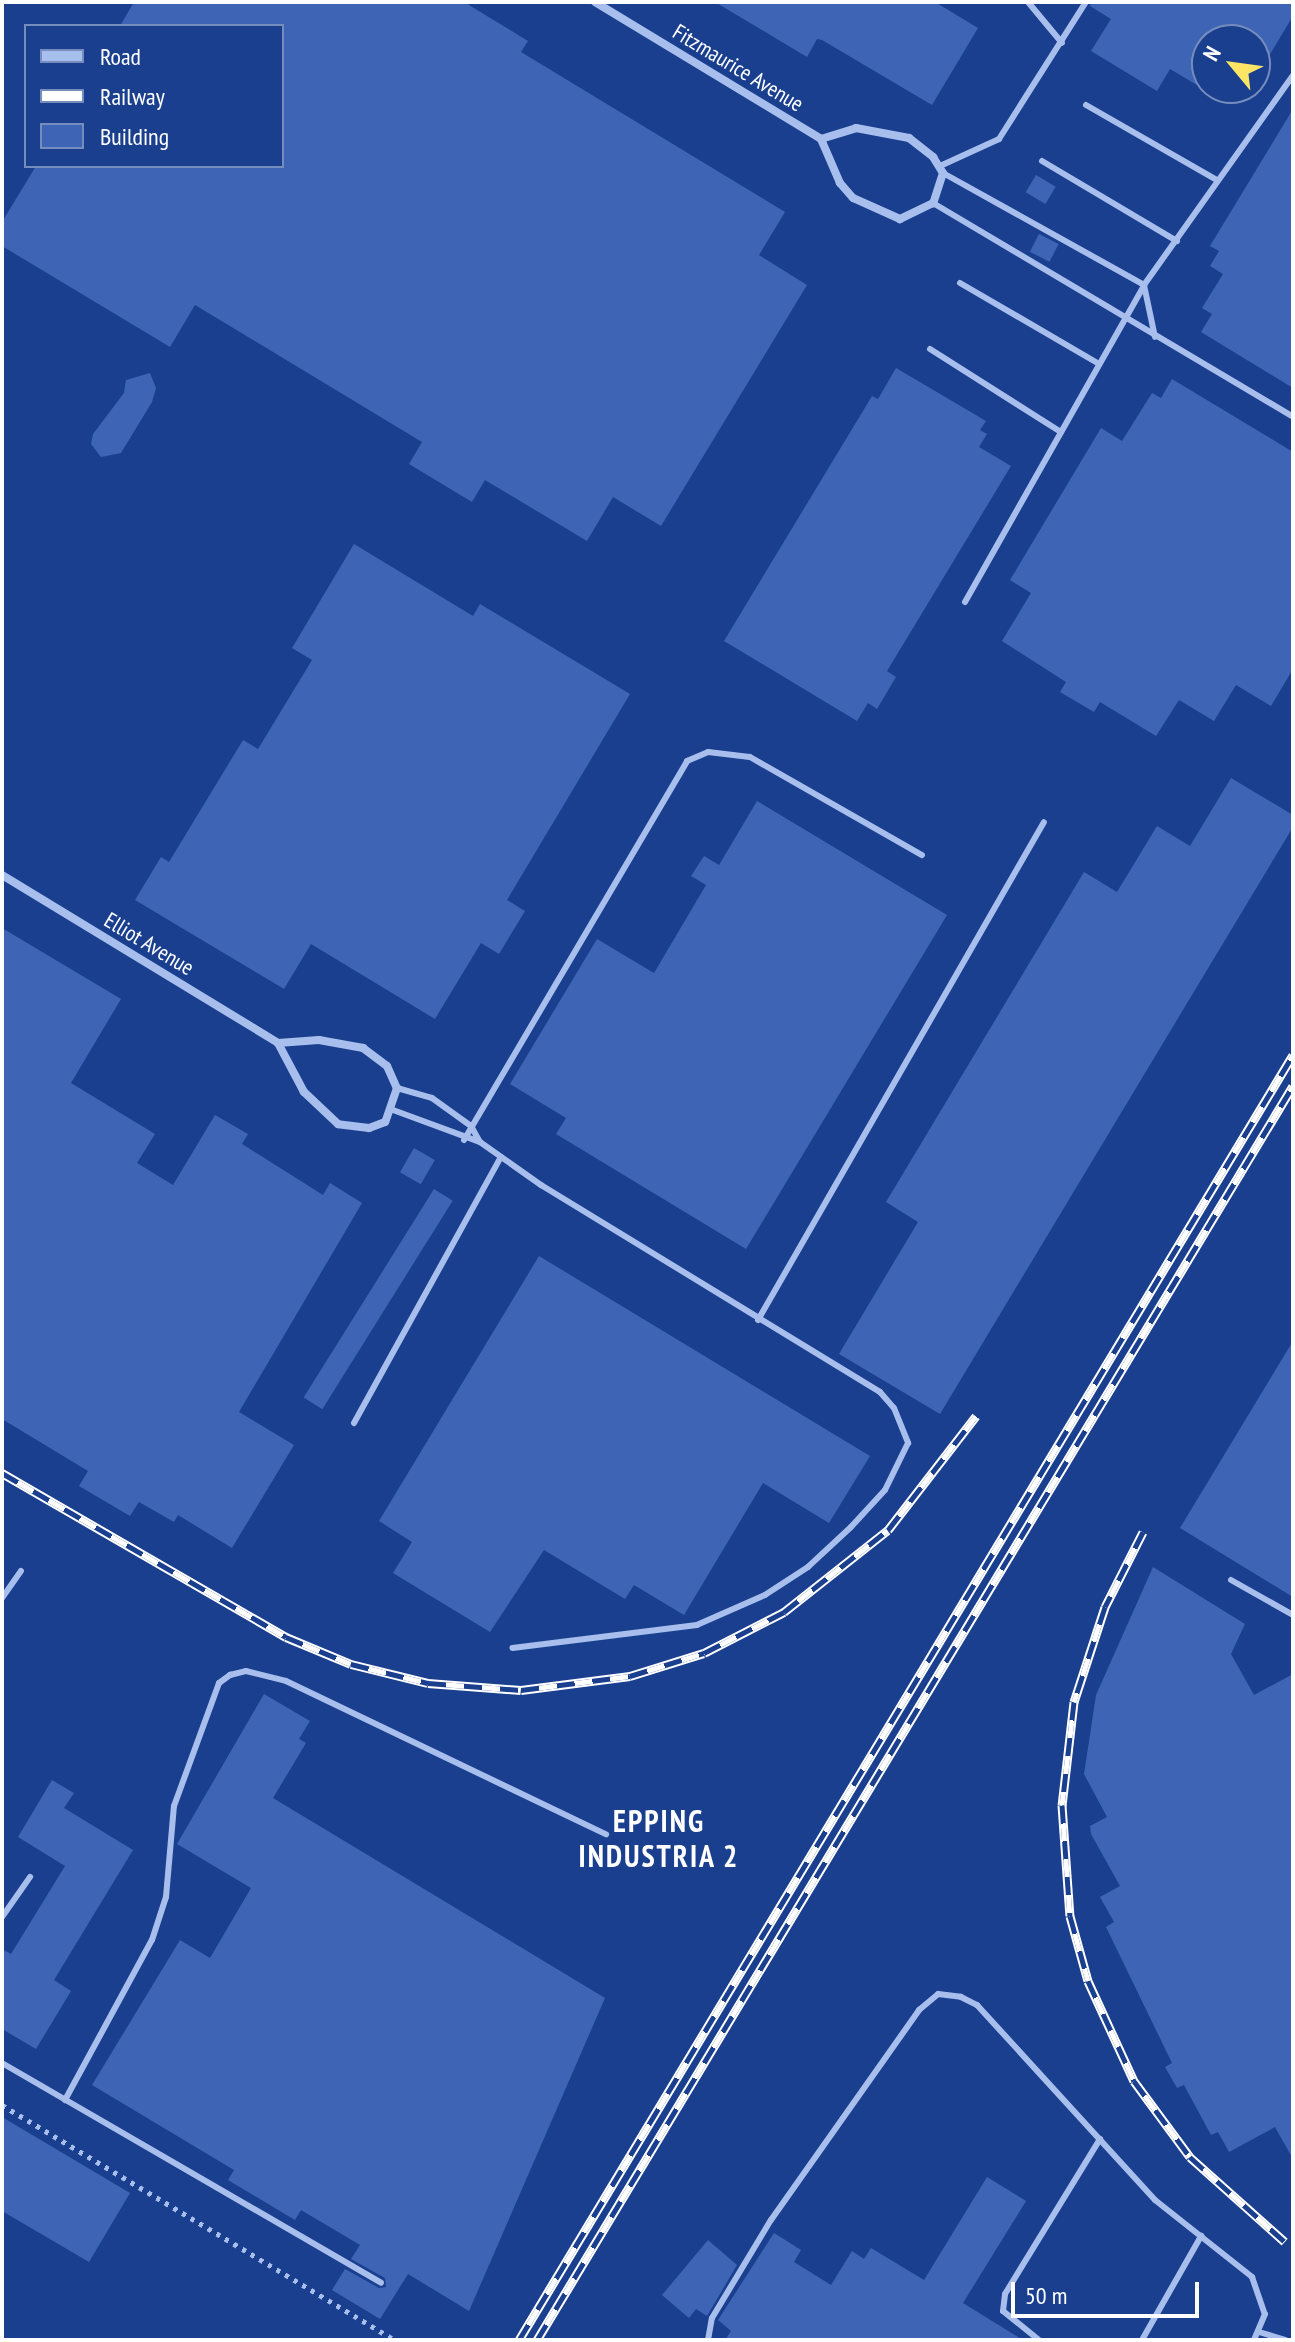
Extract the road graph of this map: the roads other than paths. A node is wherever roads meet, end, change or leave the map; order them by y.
1 (595, 2) edge
2 (1028, 2) edge
3 (1086, 2) edge
4 (1062, 43) junction
5 (1293, 75) edge
6 (1086, 105) dead end
7 (821, 139) junction
8 (1042, 161) dead end
9 (942, 170) junction
10 (1217, 180) junction
11 (933, 203) junction
12 (1177, 241) junction
13 (960, 283) dead end
14 (1144, 285) junction
15 (1124, 319) junction
16 (1155, 337) junction
17 (930, 349) dead end
18 (1099, 364) junction
19 (1293, 417) edge
20 (1061, 432) junction
21 (965, 602) dead end
22 (1044, 822) dead end
23 (922, 855) dead end
24 (2, 875) edge
25 (278, 1043) junction
26 (397, 1088) junction
27 (393, 1110) junction
28 (471, 1126) junction
29 (464, 1140) junction
30 (480, 1142) junction
31 (501, 1157) junction
32 (758, 1320) junction
33 (354, 1423) dead end
34 (21, 1571) dead end
35 (1231, 1580) dead end
36 (2, 1598) edge
37 (1293, 1615) edge
38 (512, 1648) dead end
39 (606, 1834) dead end
40 (30, 1877) dead end
41 (2, 1917) edge
42 (2, 2063) edge
43 (65, 2100) junction
44 (1100, 2139) junction
45 (1201, 2236) junction
46 (381, 2283) dead end
47 (1259, 2332) junction
48 (708, 2340) edge
49 (1039, 2340) edge
50 (1142, 2340) edge
51 (1254, 2340) edge
52 (1286, 2340) edge

1 - 7 street, Fitzmaurice Avenue
2 - 4 lane
3 - 4 lane
4 - 9 lane
5 - 10 lane
6 - 10 lane
7 - 9 street
7 - 11 street
8 - 12 lane
9 - 11 street
9 - 14 lane
10 - 12 lane
11 - 15 lane
12 - 14 lane
13 - 18 lane
14 - 15 lane
14 - 16 lane
15 - 16 lane
15 - 18 lane
16 - 19 lane
17 - 20 lane
18 - 20 lane
20 - 21 lane
22 - 32 lane
23 - 28 lane
24 - 25 street, Elliot Avenue
25 - 26 street
25 - 27 street
26 - 27 street
26 - 28 lane
27 - 29 lane
28 - 29 lane
28 - 30 lane
29 - 30 lane
30 - 31 lane
31 - 32 lane
31 - 33 lane
32 - 38 lane
34 - 36 lane
35 - 37 lane
39 - 43 lane
40 - 41 lane
42 - 43 lane
43 - 46 lane
44 - 45 lane
44 - 48 lane
44 - 49 lane
45 - 47 lane
45 - 50 lane
47 - 51 lane
47 - 52 lane

